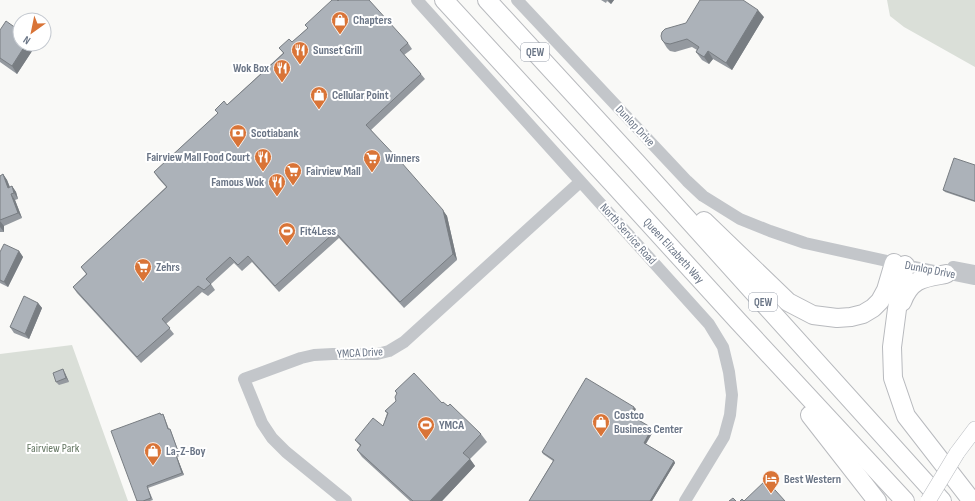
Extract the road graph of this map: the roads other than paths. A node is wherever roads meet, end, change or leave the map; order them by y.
1 (417, 0) edge
2 (444, 0) edge
3 (487, 0) edge
4 (517, 0) edge
5 (583, 104) junction
6 (580, 182) junction
7 (901, 260) junction
8 (975, 271) edge
9 (946, 274) junction
10 (975, 279) edge
11 (738, 321) junction
12 (896, 322) junction
13 (975, 429) edge
14 (346, 501) edge
15 (684, 501) edge
16 (877, 501) edge
17 (904, 501) edge
18 (928, 501) edge
19 (942, 501) edge
20 (972, 501) edge

1 - 6 street, North Service Road
2 - 11 highway, Queen Elizabeth Way / QEW
3 - 5 highway, QEW
4 - 7 street, Dunlop Drive
5 - 7 highway
5 - 19 highway, QEW
6 - 14 street, YMCA Drive
6 - 15 street, North Service Road
7 - 8 street, Dunlop Drive
7 - 9 street, Dunlop Drive
7 - 12 highway
9 - 10 street, Dunlop Drive
9 - 12 highway
11 - 16 highway
11 - 17 highway, Queen Elizabeth Way / QEW
12 - 20 highway
13 - 18 main road, bridge

